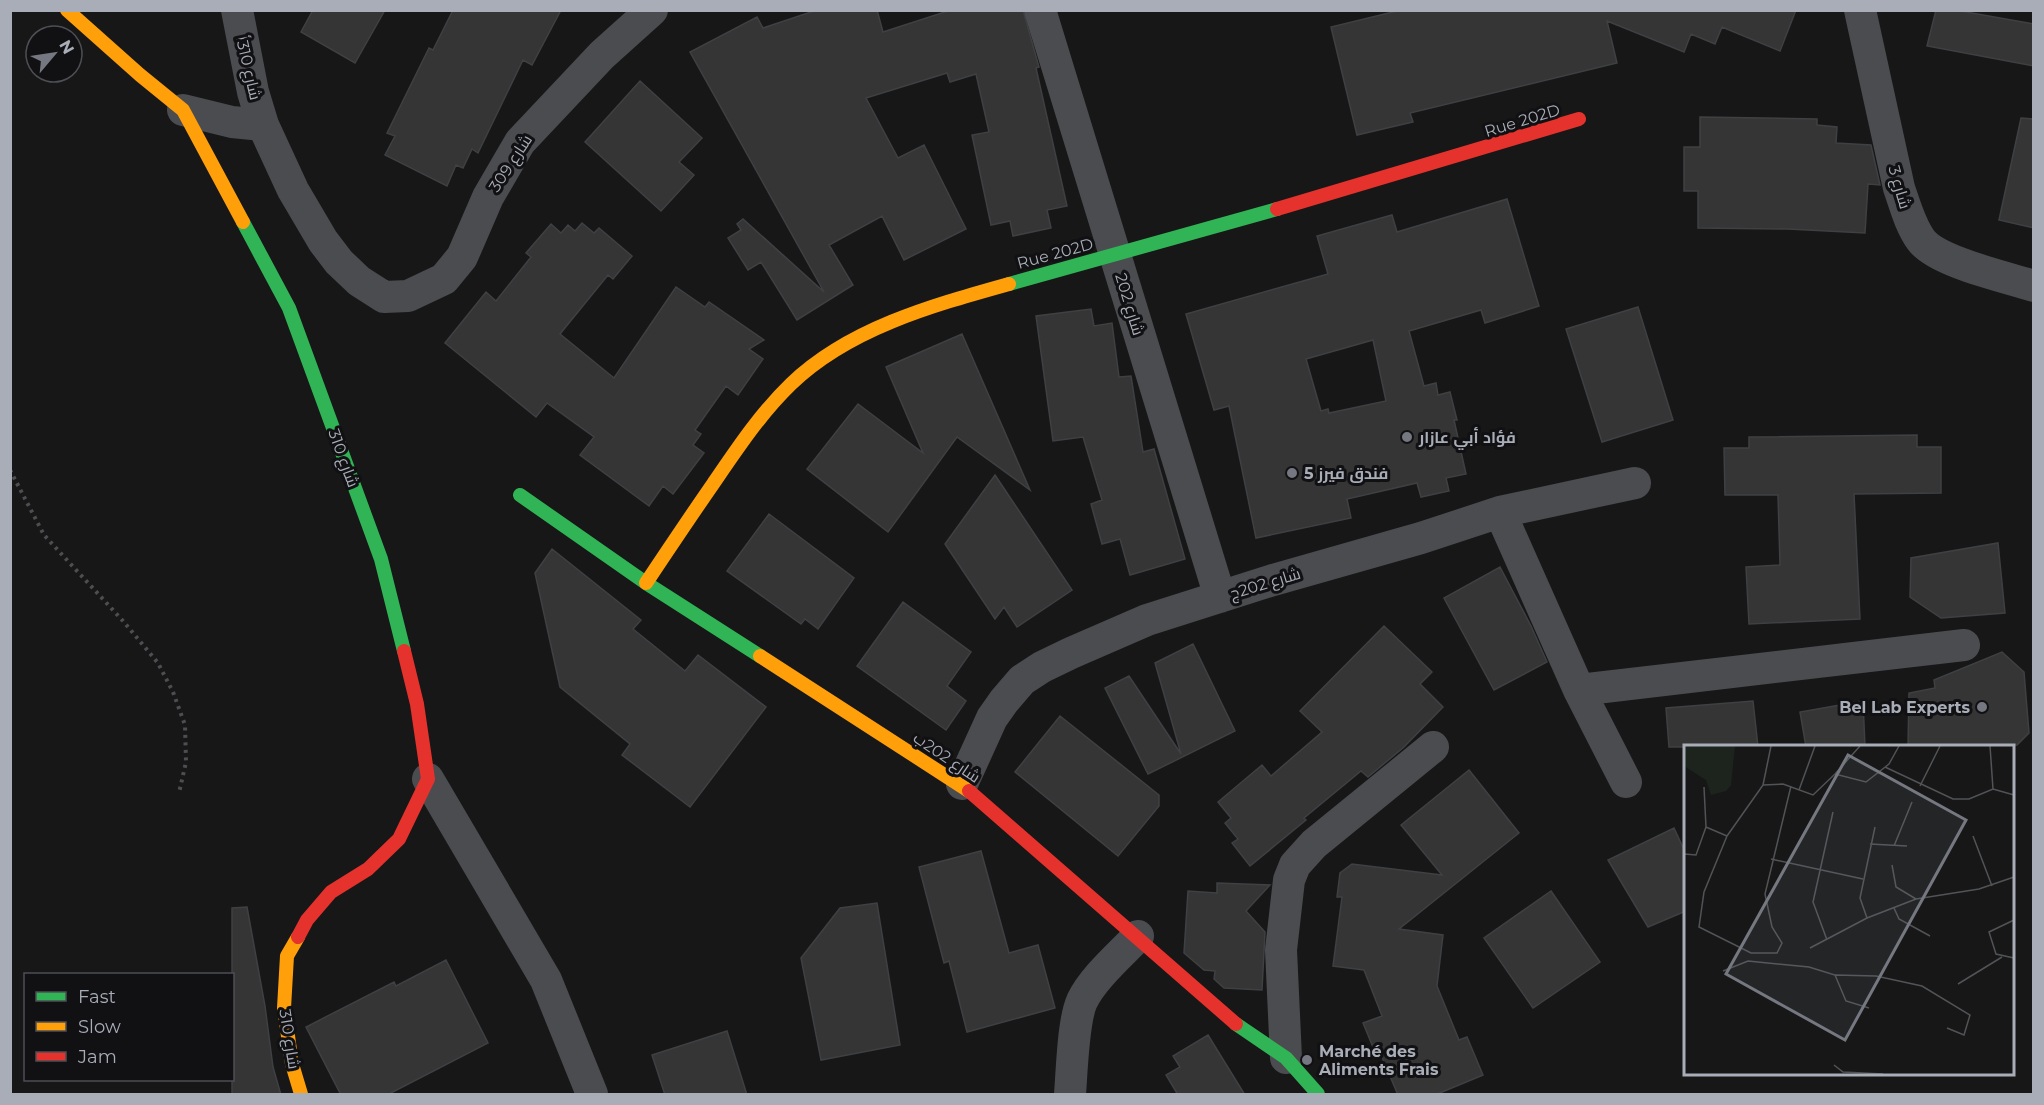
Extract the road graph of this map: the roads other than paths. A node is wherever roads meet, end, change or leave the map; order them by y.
1 (67, 10) edge
2 (237, 10) edge
3 (652, 10) edge
4 (1040, 10) edge
5 (1860, 10) edge
6 (183, 110) junction
7 (1579, 119) dead end
8 (263, 125) junction
9 (1114, 254) junction
10 (2034, 286) edge
11 (1635, 483) dead end
12 (520, 495) dead end
13 (1500, 512) junction
14 (646, 583) junction
15 (1220, 597) junction
16 (1964, 645) dead end
17 (1579, 690) junction
18 (1433, 747) dead end
19 (429, 779) junction
20 (1626, 782) dead end
21 (963, 784) junction
22 (1138, 936) junction
23 (1286, 1058) junction
24 (301, 1095) edge
25 (592, 1095) edge
26 (1070, 1095) edge
27 (1318, 1095) edge

1 - 6 street
2 - 8 street, شارع 310أ
3 - 8 street, شارع 309
4 - 9 street, شارع 202
5 - 10 street, شارع 3
6 - 8 street
6 - 19 street, شارع 310
7 - 9 street, Rue 202D
9 - 14 street, Rue 202D
9 - 15 street, شارع 202
11 - 13 street, شارع 202ج
12 - 14 street, شارع 202ب
13 - 15 street, شارع 202ج
13 - 17 street
14 - 21 street, شارع 202ب
15 - 21 street, شارع 202ج
16 - 17 street
17 - 20 street
18 - 23 street
19 - 24 street, شارع 310
19 - 25 street
21 - 22 street, شارع 202ب
22 - 23 street, شارع 202ب
22 - 26 street
23 - 27 street, شارع 202ب

